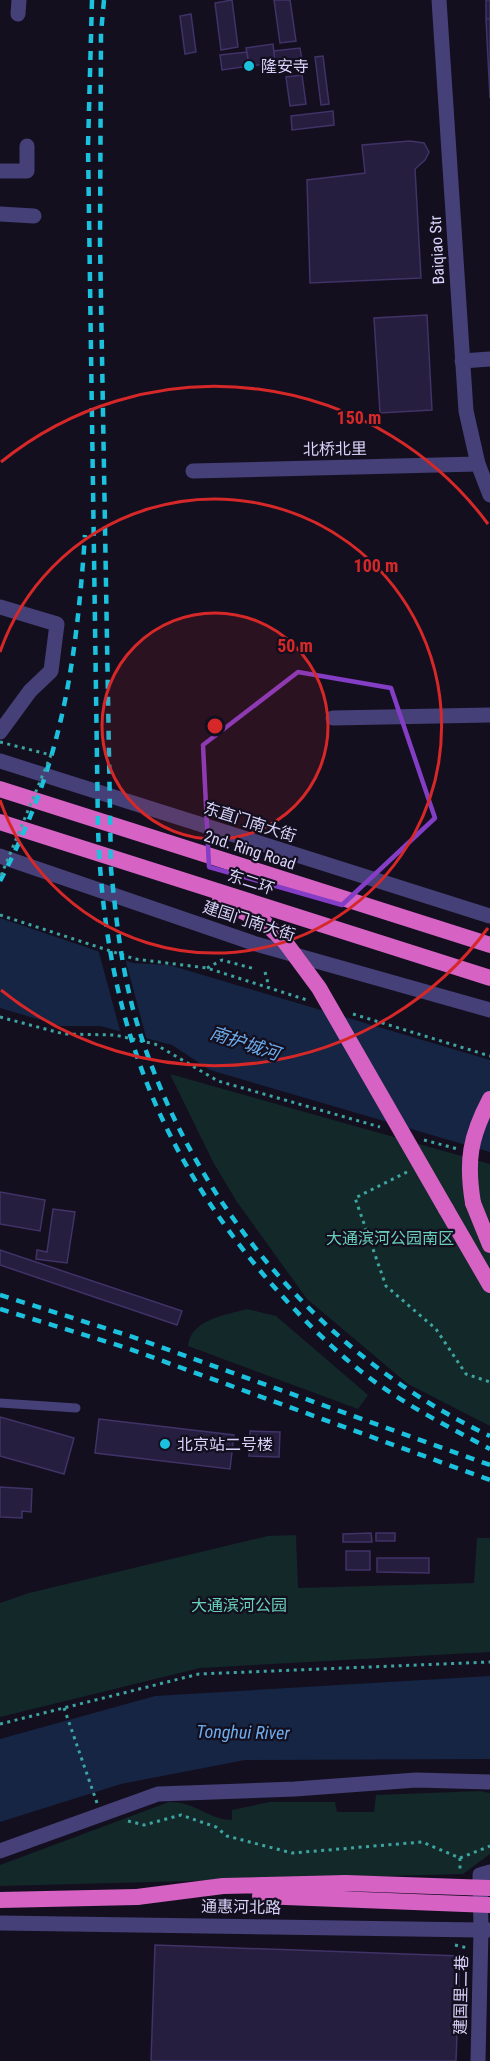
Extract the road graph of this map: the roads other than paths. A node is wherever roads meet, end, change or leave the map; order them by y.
1 (440, 0) edge
2 (27, 146) dead end
3 (0, 171) edge
4 (0, 214) edge
5 (34, 216) dead end
6 (490, 359) edge
7 (462, 362) junction
8 (477, 464) junction
9 (194, 471) dead end
10 (490, 495) edge
11 (0, 606) edge
12 (490, 715) edge
13 (333, 718) dead end
14 (0, 732) edge
15 (0, 761) edge
16 (0, 789) edge
17 (0, 822) edge
18 (0, 856) edge
19 (171, 875) junction
20 (490, 916) edge
21 (490, 945) edge
22 (490, 978) edge
23 (490, 1010) edge
24 (490, 1099) edge
25 (490, 1245) edge
26 (490, 1285) edge
27 (0, 1402) edge
28 (76, 1408) dead end
29 (490, 1782) edge
30 (0, 1851) edge
31 (490, 1872) edge
32 (490, 1888) edge
33 (136, 1897) junction
34 (0, 1900) edge
35 (490, 1905) edge
36 (0, 1923) edge
37 (485, 1930) edge
38 (478, 2061) edge

1 - 7 street, Baiqiao Str
2 - 3 street
4 - 5 street
6 - 7 street
7 - 8 street, Baiqiao Str
8 - 9 street, 北桥北里
8 - 10 street, Baiqiao Str
11 - 14 street
12 - 13 street
15 - 20 street, 东直门南大街
16 - 21 highway, 2nd. Ring Road
17 - 19 highway, 东二环
18 - 23 street, 建国门南大街
19 - 22 highway, 东二环
19 - 26 highway, bridge
24 - 25 highway, bridge
27 - 28 lane
29 - 30 street
31 - 37 street
32 - 33 highway, bridge
33 - 34 highway
33 - 35 highway, bridge
36 - 37 street, 通惠河北路
37 - 38 street, 建国里二巷

